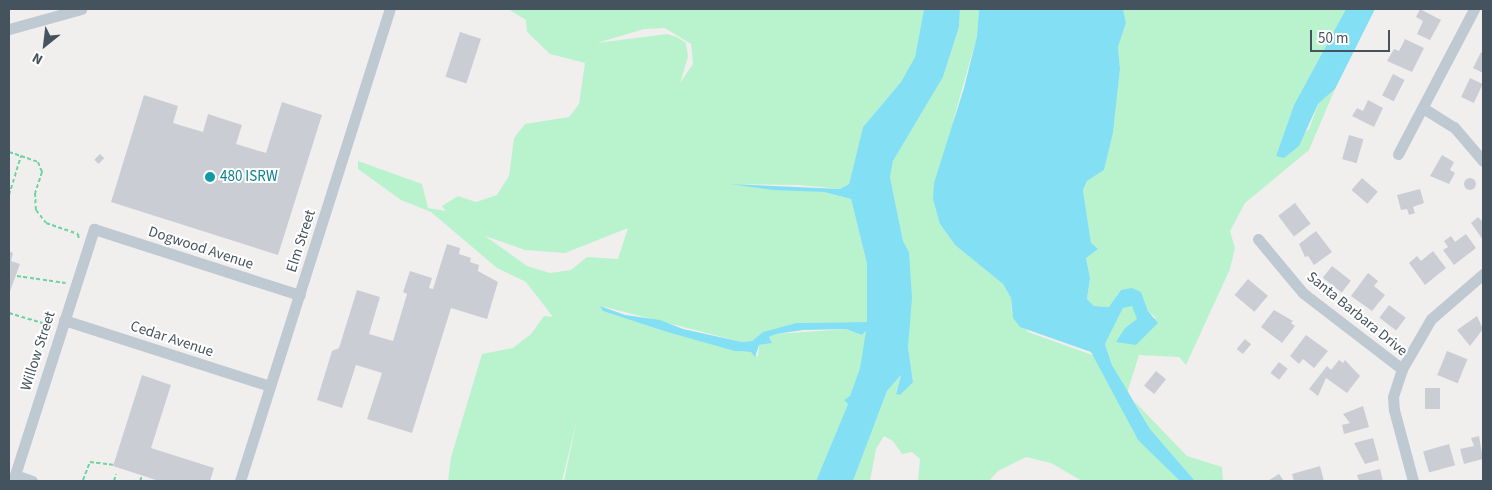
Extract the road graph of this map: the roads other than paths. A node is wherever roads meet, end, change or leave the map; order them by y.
1 (81, 9) edge
2 (390, 9) edge
3 (1474, 9) edge
4 (9, 29) edge
5 (1423, 108) junction
6 (1398, 154) dead end
7 (1483, 161) edge
8 (94, 229) joint
9 (1258, 240) dead end
10 (1483, 274) edge
11 (300, 295) junction
12 (64, 320) junction
13 (1402, 369) junction
14 (270, 386) junction
15 (14, 478) edge
16 (32, 481) edge
17 (240, 481) edge
18 (1412, 481) edge

1 - 4 street
2 - 11 street, Elm Street
3 - 5 street
5 - 6 street
5 - 7 street
8 - 11 street, Dogwood Avenue
8 - 12 street, Willow Street
9 - 13 street, Santa Barbara Drive
10 - 13 street
11 - 14 street, Elm Street
12 - 14 street, Cedar Avenue
12 - 15 street, Willow Street
13 - 18 street, Santa Barbara Drive
14 - 17 street, Elm Street
15 - 16 street

